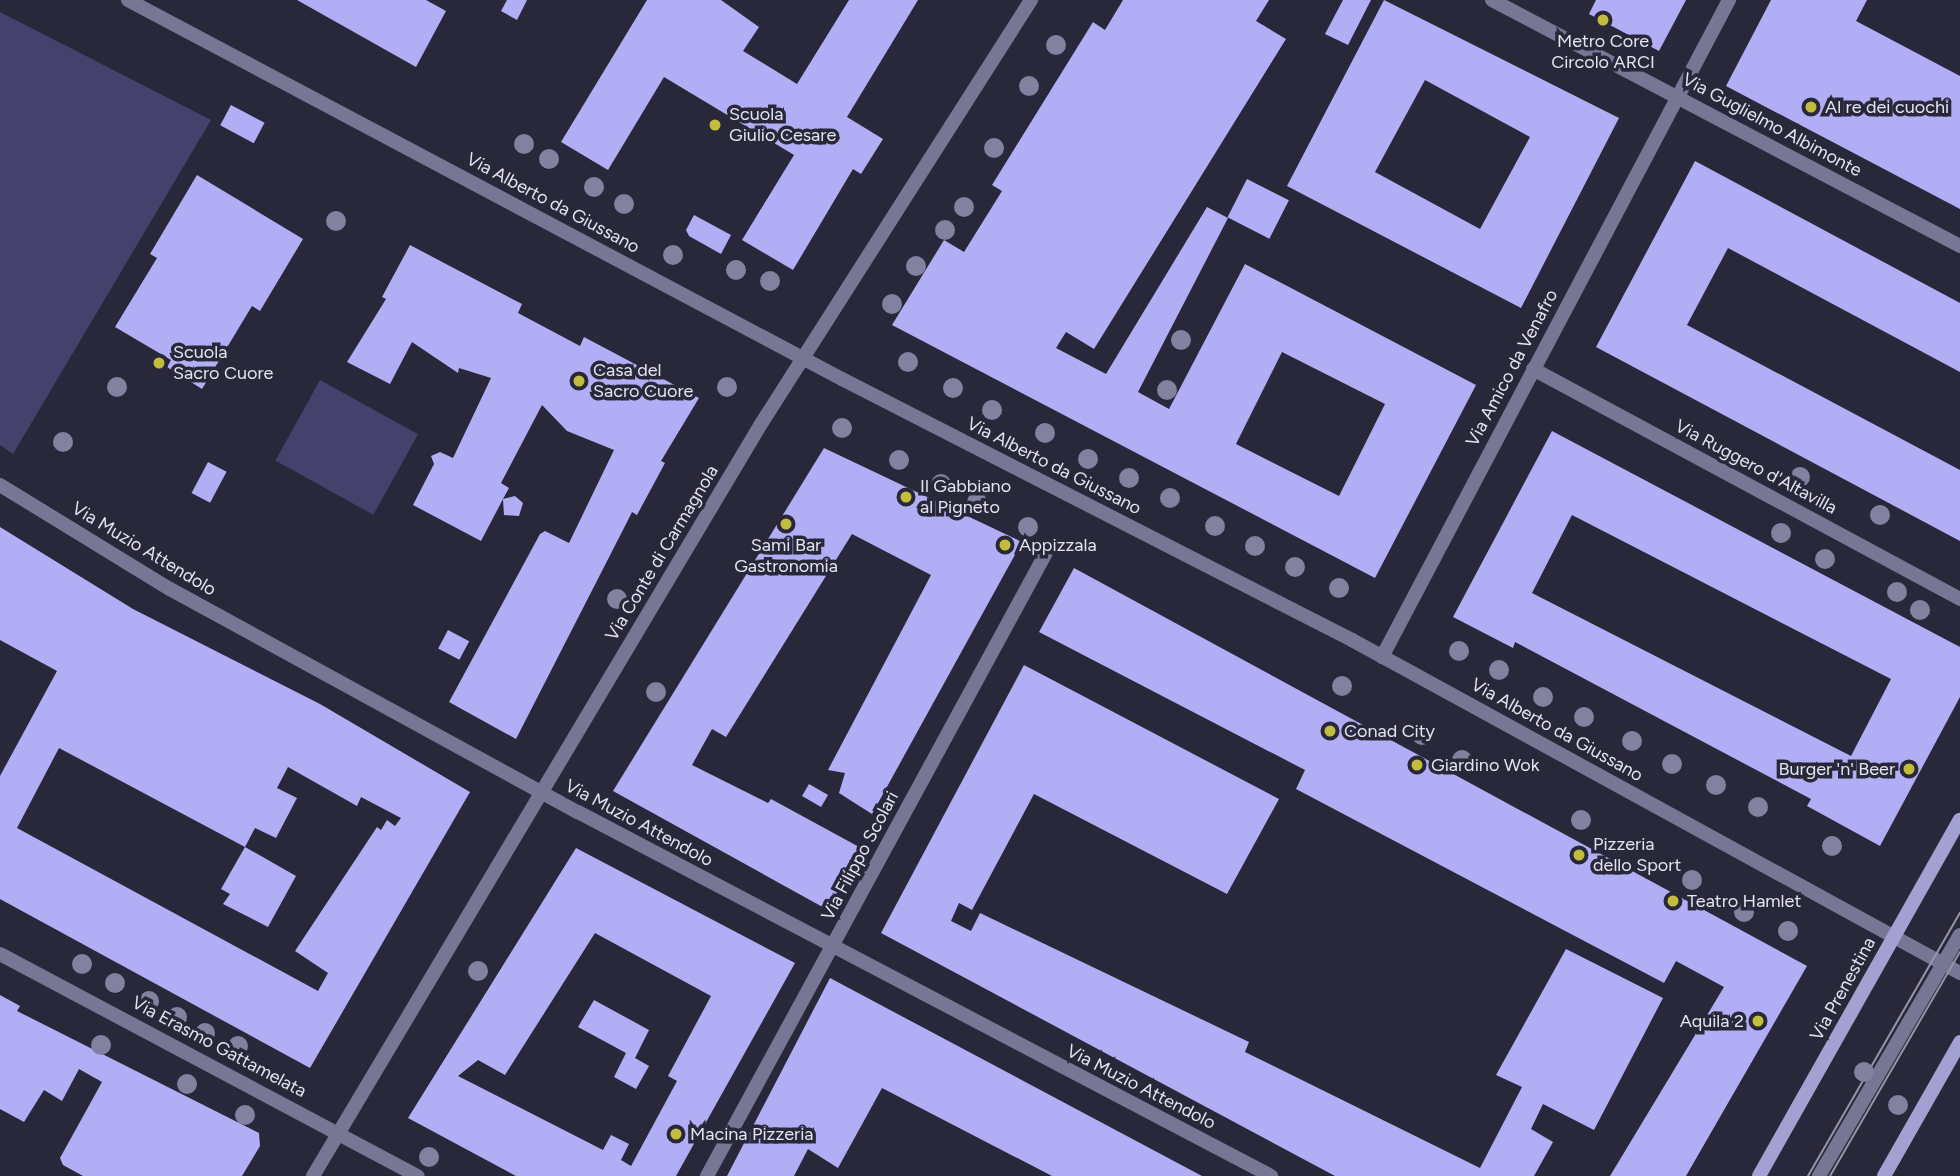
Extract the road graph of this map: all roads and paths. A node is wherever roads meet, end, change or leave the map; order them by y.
1 (128, 0) edge
2 (1031, 0) edge
3 (1492, 0) edge
4 (1730, 0) edge
5 (1675, 96) junction
6 (1960, 246) edge
7 (802, 357) junction
8 (1533, 369) junction
9 (0, 485) edge
10 (1046, 553) dead end
11 (1960, 599) edge
12 (1382, 657) junction
13 (543, 793) junction
14 (1960, 820) edge
15 (1960, 935) edge
16 (1895, 937) junction
17 (832, 948) junction
18 (0, 954) edge
19 (1944, 964) junction
20 (1960, 973) edge
21 (1960, 1042) edge
22 (339, 1133) junction
23 (313, 1176) edge
24 (418, 1176) edge
25 (707, 1176) edge
26 (1271, 1176) edge
27 (1759, 1176) edge
28 (1819, 1176) edge
29 (1884, 1176) edge

1 - 7 street, Via Alberto da Giussano
2 - 7 street, Via Conte di Carmagnola
3 - 5 street, Via Guglielmo Albimonte
4 - 5 street, Via Amico da Venafro
5 - 6 street, Via Guglielmo Albimonte
5 - 8 street, Via Amico da Venafro
7 - 12 street, Via Alberto da Giussano
7 - 13 street, Via Conte di Carmagnola
8 - 11 street, Via Ruggero d'Altavilla
8 - 12 street, Via Amico da Venafro
9 - 13 street, Via Muzio Attendolo
10 - 17 street, Via Filippo Scolari
12 - 16 street, Via Alberto da Giussano
13 - 17 street, Via Muzio Attendolo
13 - 22 street, Via Conte di Carmagnola
14 - 16 main road, Via Prenestina
15 - 19 street
16 - 19 street, Via Alberto da Giussano
16 - 27 main road, Via Prenestina
17 - 25 street, Via Filippo Scolari
17 - 26 street, Via Muzio Attendolo
18 - 22 street, Via Erasmo Gattamelata
19 - 20 street, Via Alberto da Giussano
19 - 28 street
21 - 29 main road
22 - 23 street, Via Conte di Carmagnola
22 - 24 street, Via Erasmo Gattamelata

